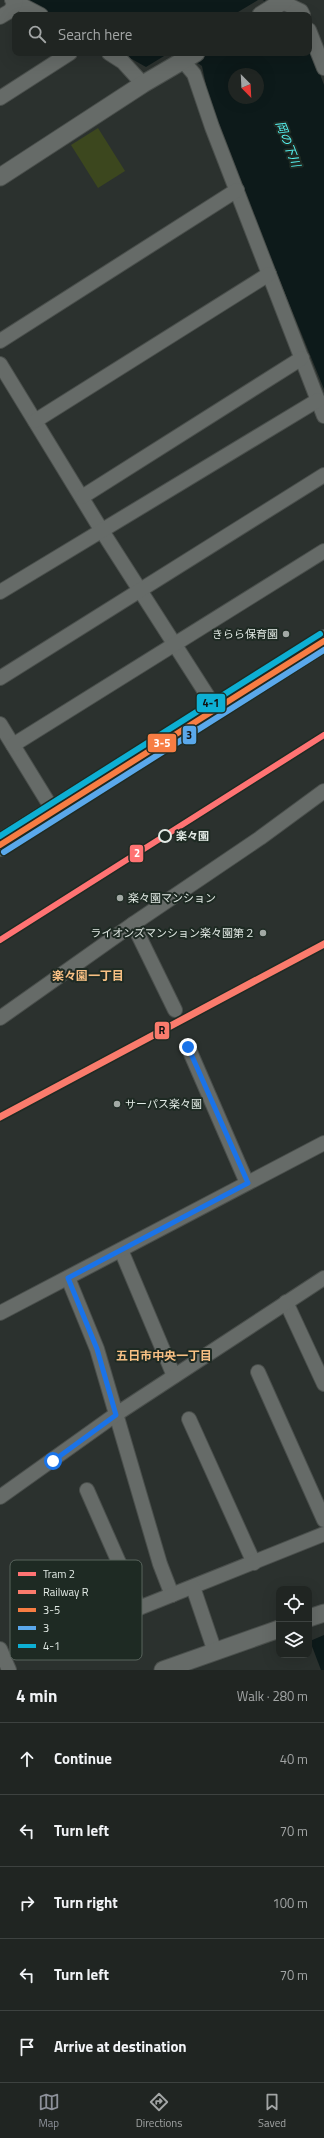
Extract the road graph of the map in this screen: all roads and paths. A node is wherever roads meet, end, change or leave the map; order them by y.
1 (14, 1) edge
2 (282, 2) edge
3 (35, 12) edge
4 (266, 12) edge
5 (302, 12) edge
6 (0, 17) edge
7 (312, 38) edge
8 (65, 56) edge
9 (114, 56) edge
10 (189, 57) edge
11 (324, 68) edge
12 (143, 84) junction
13 (0, 98) edge
14 (0, 177) edge
15 (237, 190) junction
16 (269, 274) junction
17 (0, 341) edge
18 (302, 358) junction
19 (0, 364) edge
20 (318, 400) junction
21 (324, 416) edge
22 (35, 421) junction
23 (324, 475) edge
24 (82, 497) junction
25 (102, 531) junction
26 (324, 551) edge
27 (140, 590) junction
28 (0, 592) edge
29 (324, 641) edge
30 (174, 644) junction
31 (0, 678) edge
32 (216, 709) junction
33 (5, 735) edge
34 (324, 791) edge
35 (54, 812) junction
36 (0, 845) edge
37 (133, 924) junction
38 (175, 1010) dead end
39 (0, 1018) edge
40 (188, 1047) dead end
41 (324, 1142) edge
42 (248, 1183) junction
43 (121, 1250) junction
44 (68, 1278) junction
45 (324, 1278) edge
46 (286, 1302) junction
47 (0, 1313) edge
48 (258, 1372) dead end
49 (174, 1376) junction
50 (324, 1384) edge
51 (116, 1415) junction
52 (190, 1419) dead end
53 (87, 1490) dead end
54 (0, 1497) edge
55 (324, 1520) edge
56 (324, 1534) edge
57 (118, 1560) edge
58 (254, 1563) junction
59 (193, 1587) junction
60 (172, 1595) junction
61 (142, 1607) edge
62 (324, 1613) edge
63 (312, 1617) edge
64 (276, 1630) edge
65 (0, 1649) edge
66 (215, 1652) junction
67 (189, 1666) edge
68 (9, 1670) edge
69 (163, 1670) edge

1 - 3 street
1 - 6 street
2 - 4 street
2 - 5 street
7 - 11 street
8 - 13 street
9 - 12 street
10 - 12 street
10 - 15 street
12 - 14 street
15 - 16 street
15 - 17 street
16 - 18 street
16 - 22 street
18 - 20 street
18 - 24 street
19 - 22 street
20 - 21 street
20 - 25 street
22 - 24 street
23 - 27 street
24 - 25 street
25 - 27 street
25 - 28 street
26 - 30 street
27 - 30 street
27 - 31 street
29 - 32 highway
30 - 32 street
30 - 33 street
32 - 35 highway
33 - 35 street
34 - 37 street
35 - 36 highway
37 - 38 street
37 - 39 street
40 - 42 street
41 - 42 street
42 - 43 street
43 - 44 street
43 - 49 street
44 - 47 street
44 - 51 street
45 - 46 street
46 - 49 street
46 - 50 street
48 - 55 street
49 - 51 street
51 - 54 street
51 - 60 street
52 - 58 street
53 - 57 street
56 - 58 street
58 - 59 street
59 - 60 street
59 - 66 street
60 - 61 street
62 - 63 street
64 - 66 street
65 - 68 street
66 - 67 street
67 - 69 street

